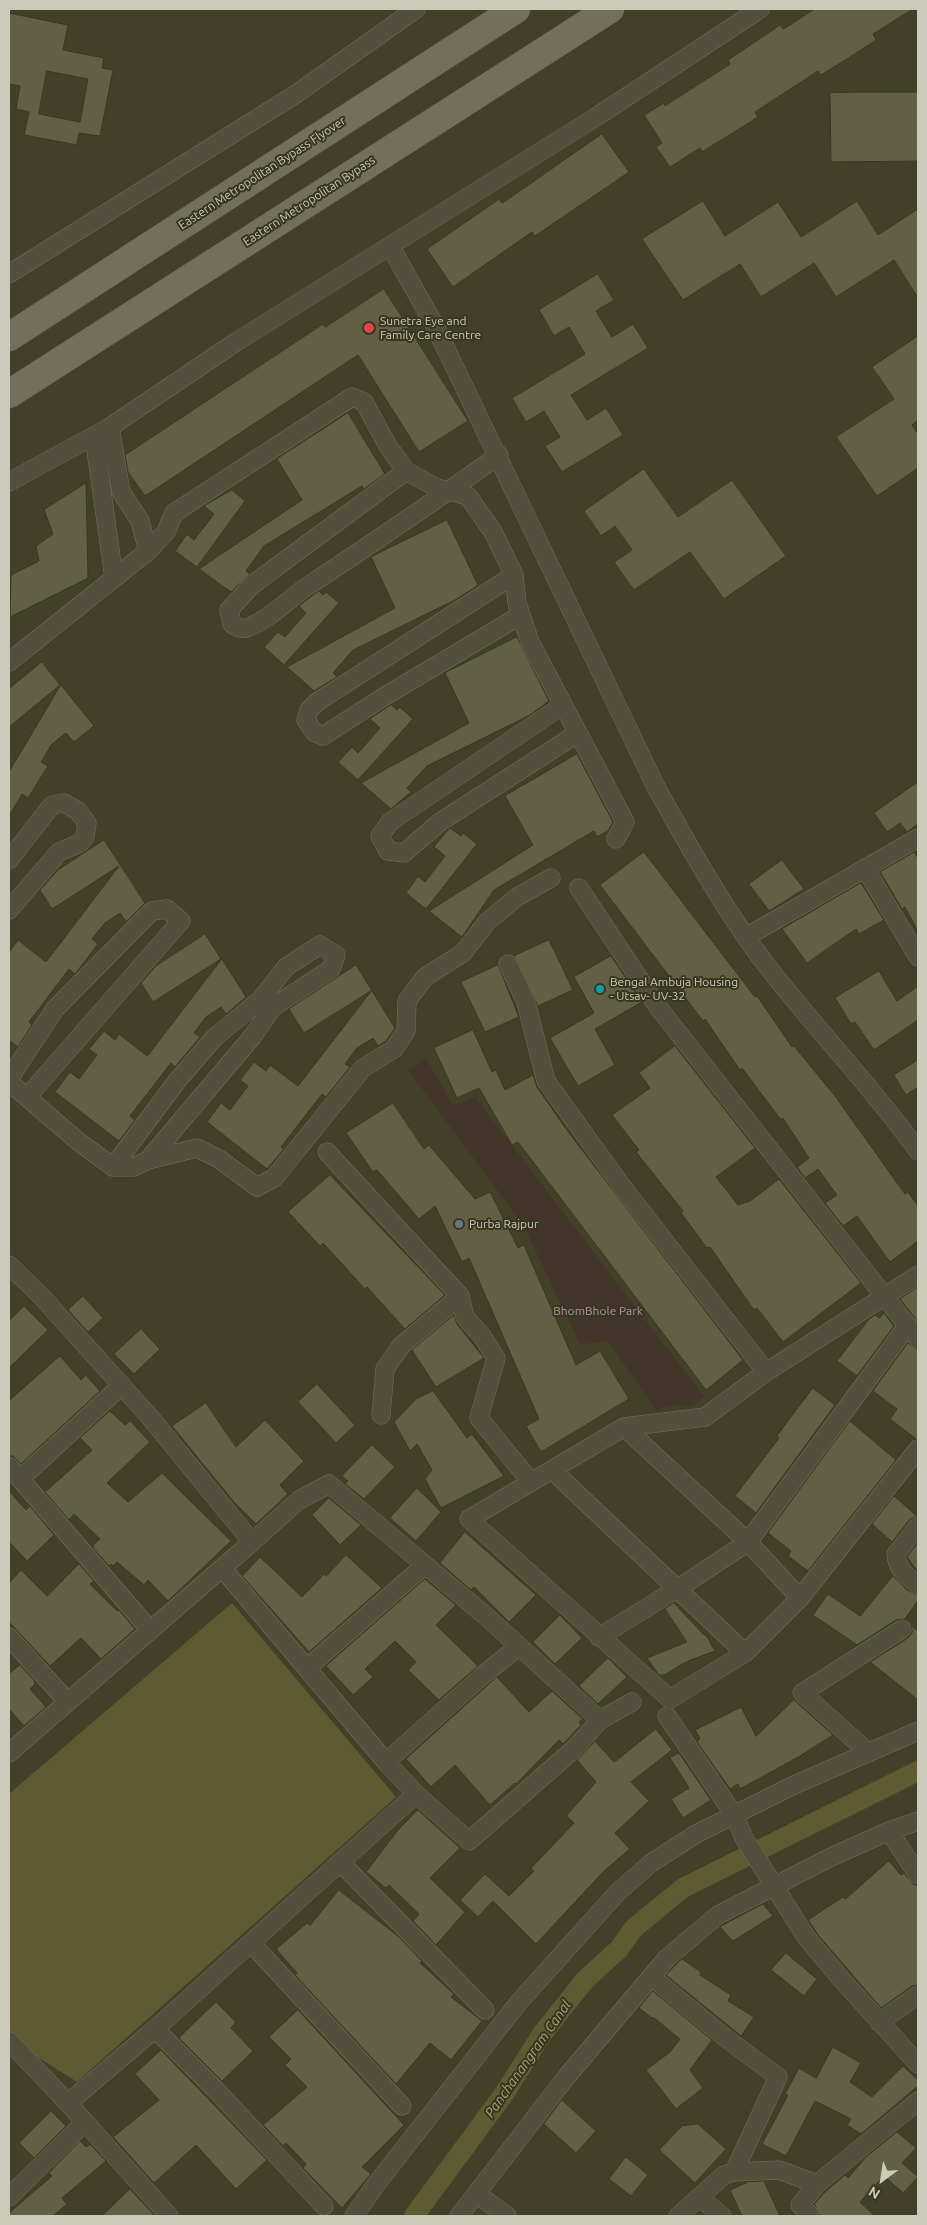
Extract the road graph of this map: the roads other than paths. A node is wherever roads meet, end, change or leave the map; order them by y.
1 (416, 9) edge
2 (516, 9) edge
3 (610, 9) edge
4 (760, 9) edge
5 (390, 246) junction
6 (9, 274) edge
7 (9, 337) edge
8 (9, 394) edge
9 (110, 427) junction
10 (94, 436) junction
11 (499, 455) junction
12 (406, 471) junction
13 (9, 482) edge
14 (450, 491) junction
15 (148, 551) junction
16 (514, 575) junction
17 (114, 578) junction
18 (521, 616) junction
19 (9, 662) edge
20 (563, 705) junction
21 (578, 733) junction
22 (918, 838) edge
23 (616, 839) dead end
24 (9, 860) edge
25 (865, 868) junction
26 (552, 878) dead end
27 (580, 888) dead end
28 (9, 910) edge
29 (746, 936) junction
30 (918, 957) edge
31 (508, 964) dead end
32 (9, 1081) edge
33 (26, 1097) junction
34 (918, 1148) edge
35 (327, 1152) dead end
36 (148, 1160) junction
37 (113, 1167) junction
38 (9, 1265) edge
39 (918, 1275) edge
40 (460, 1296) junction
41 (886, 1296) junction
42 (913, 1332) edge
43 (766, 1372) junction
44 (121, 1386) junction
45 (381, 1414) dead end
46 (624, 1427) junction
47 (918, 1449) edge
48 (552, 1470) junction
49 (14, 1473) edge
50 (531, 1482) junction
51 (918, 1526) edge
52 (252, 1542) junction
53 (748, 1542) junction
54 (425, 1565) junction
55 (222, 1568) junction
56 (918, 1585) edge
57 (677, 1589) junction
58 (800, 1598) junction
59 (902, 1629) dead end
60 (150, 1630) junction
61 (599, 1636) junction
62 (9, 1637) edge
63 (519, 1646) junction
64 (745, 1653) junction
65 (307, 1668) junction
66 (68, 1702) junction
67 (632, 1702) dead end
68 (666, 1716) dead end
69 (600, 1720) junction
70 (918, 1731) edge
71 (9, 1753) edge
72 (869, 1753) junction
73 (386, 1762) junction
74 (416, 1794) junction
75 (735, 1816) junction
76 (918, 1821) edge
77 (889, 1831) junction
78 (340, 1862) junction
79 (915, 1865) edge
80 (774, 1888) junction
81 (251, 1944) junction
82 (652, 1977) junction
83 (918, 1995) edge
84 (484, 2010) dead end
85 (879, 2022) junction
86 (155, 2030) junction
87 (9, 2041) edge
88 (918, 2064) edge
89 (918, 2101) edge
90 (68, 2103) junction
91 (402, 2106) dead end
92 (85, 2122) junction
93 (734, 2172) junction
94 (817, 2184) junction
95 (477, 2194) junction
96 (9, 2197) edge
97 (699, 2197) junction
98 (324, 2206) dead end
99 (169, 2216) edge
100 (354, 2216) edge
101 (459, 2216) edge
102 (507, 2216) edge
103 (678, 2216) edge
104 (722, 2216) edge
105 (811, 2216) edge

1 - 6 street
2 - 7 main road, Eastern Metropolitan Bypass Flyover
3 - 8 main road, Eastern Metropolitan Bypass
4 - 5 street
5 - 9 street
5 - 11 street
9 - 10 street
9 - 15 street
10 - 13 street
10 - 17 street
11 - 14 street
11 - 29 street
12 - 14 street
12 - 14 street
12 - 15 street
14 - 16 street
15 - 17 street
16 - 18 street
16 - 18 street
17 - 19 street
18 - 20 street
20 - 21 street
20 - 21 street
21 - 23 street
22 - 25 street
24 - 28 street
25 - 29 street
25 - 30 street
26 - 36 street
27 - 41 street
29 - 34 street
31 - 43 street
32 - 33 street
32 - 33 street
33 - 37 street
35 - 40 street
36 - 37 street
36 - 37 street
38 - 44 street
39 - 41 street
40 - 45 street
40 - 50 street
41 - 42 street
41 - 43 street
42 - 53 street
43 - 46 street
44 - 49 street
44 - 52 street
46 - 48 street
46 - 53 street
47 - 58 street
48 - 50 street
48 - 57 street
49 - 60 street
50 - 61 street
51 - 56 street
52 - 54 street
52 - 55 street
53 - 57 street
53 - 58 street
54 - 63 street
54 - 65 street
55 - 60 street
55 - 65 street
57 - 61 street
57 - 64 street
58 - 64 street
59 - 72 street
60 - 66 street
61 - 64 street
62 - 66 street
63 - 69 street
63 - 73 street
65 - 73 street
66 - 71 street
67 - 69 street
68 - 75 street
69 - 74 street
70 - 72 street
72 - 75 street
73 - 74 street
74 - 78 street
75 - 80 street
75 - 100 street
76 - 77 street
77 - 79 street
77 - 80 street
78 - 81 street
78 - 84 street
80 - 82 street
80 - 85 street
81 - 86 street
81 - 91 street
82 - 93 street
82 - 95 street
83 - 85 street
85 - 88 street
86 - 90 street
86 - 98 street
87 - 90 street
89 - 94 street
90 - 92 street
92 - 96 street
92 - 99 street
93 - 94 street
93 - 97 street
94 - 105 street
95 - 101 street
95 - 102 street
97 - 103 street
97 - 104 street

